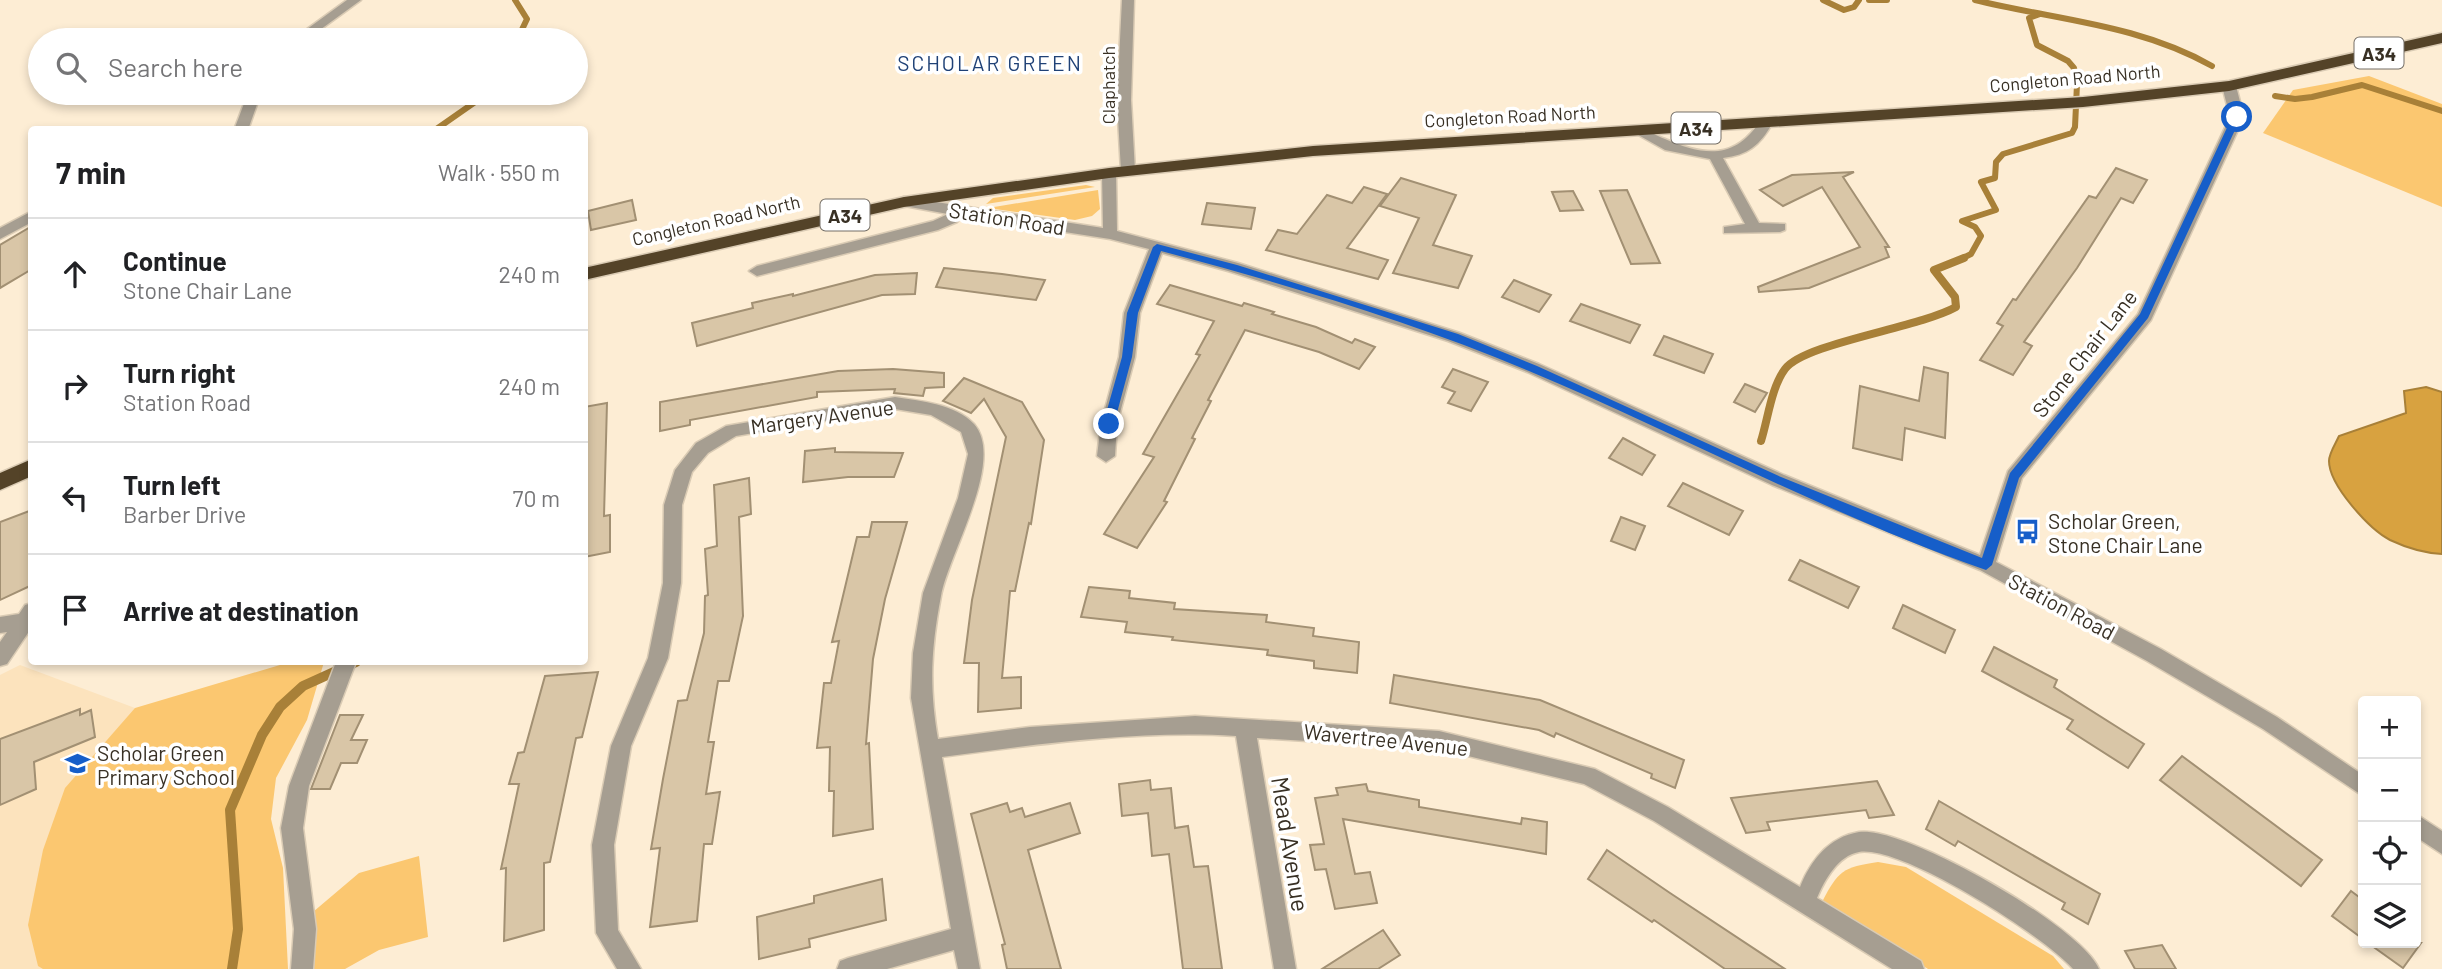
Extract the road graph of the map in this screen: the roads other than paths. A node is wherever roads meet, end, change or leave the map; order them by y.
1 (355, 0) edge
2 (1128, 0) edge
3 (315, 28) edge
4 (2442, 38) edge
5 (2229, 86) junction
6 (250, 105) edge
7 (1765, 124) junction
8 (242, 126) edge
9 (1640, 132) junction
10 (1714, 154) junction
11 (1128, 171) junction
12 (1110, 173) junction
13 (904, 202) junction
14 (958, 211) junction
15 (28, 218) edge
16 (1780, 227) dead end
17 (1755, 229) junction
18 (1729, 230) dead end
19 (0, 234) edge
20 (1110, 234) junction
21 (1157, 247) junction
22 (588, 270) edge
23 (757, 271) dead end
24 (1105, 456) dead end
25 (28, 469) edge
26 (0, 482) edge
27 (1986, 565) junction
28 (27, 616) edge
29 (0, 625) edge
30 (0, 658) edge
31 (345, 665) edge
32 (1245, 728) junction
33 (932, 749) junction
34 (2358, 784) edge
35 (2421, 828) edge
36 (2442, 844) edge
37 (1805, 901) junction
38 (963, 936) junction
39 (302, 969) edge
40 (630, 969) edge
41 (848, 969) edge
42 (969, 969) edge
43 (1285, 969) edge
44 (1913, 969) edge
45 (2088, 969) edge

1 - 3 street
2 - 11 street, Claphatch
4 - 5 highway, Congleton Road North / A34
5 - 7 highway, Congleton Road North / A34
5 - 27 street, Stone Chair Lane
6 - 8 street
7 - 9 highway, Congleton Road North / A34
7 - 10 street
9 - 10 street
9 - 11 highway, Congleton Road North / A34
10 - 17 street
11 - 12 highway, Congleton Road North / A34
12 - 13 highway, Congleton Road North / A34
12 - 20 street
13 - 14 street, Station Road
13 - 22 highway, Congleton Road North / A34
14 - 20 street, Station Road
14 - 23 street
15 - 19 street
16 - 17 street
17 - 18 street
20 - 21 street, Station Road
21 - 24 street
21 - 27 street, Station Road
25 - 26 highway
27 - 34 street, Station Road
28 - 29 street
28 - 30 street
31 - 39 street
32 - 33 street, Wavertree Avenue
32 - 37 street, Wavertree Avenue
32 - 43 street, Mead Avenue
33 - 38 street, Margery Avenue
33 - 40 street, Margery Avenue
35 - 36 street
37 - 44 street, Wavertree Avenue
37 - 45 street
38 - 41 street
38 - 42 street, Margery Avenue

